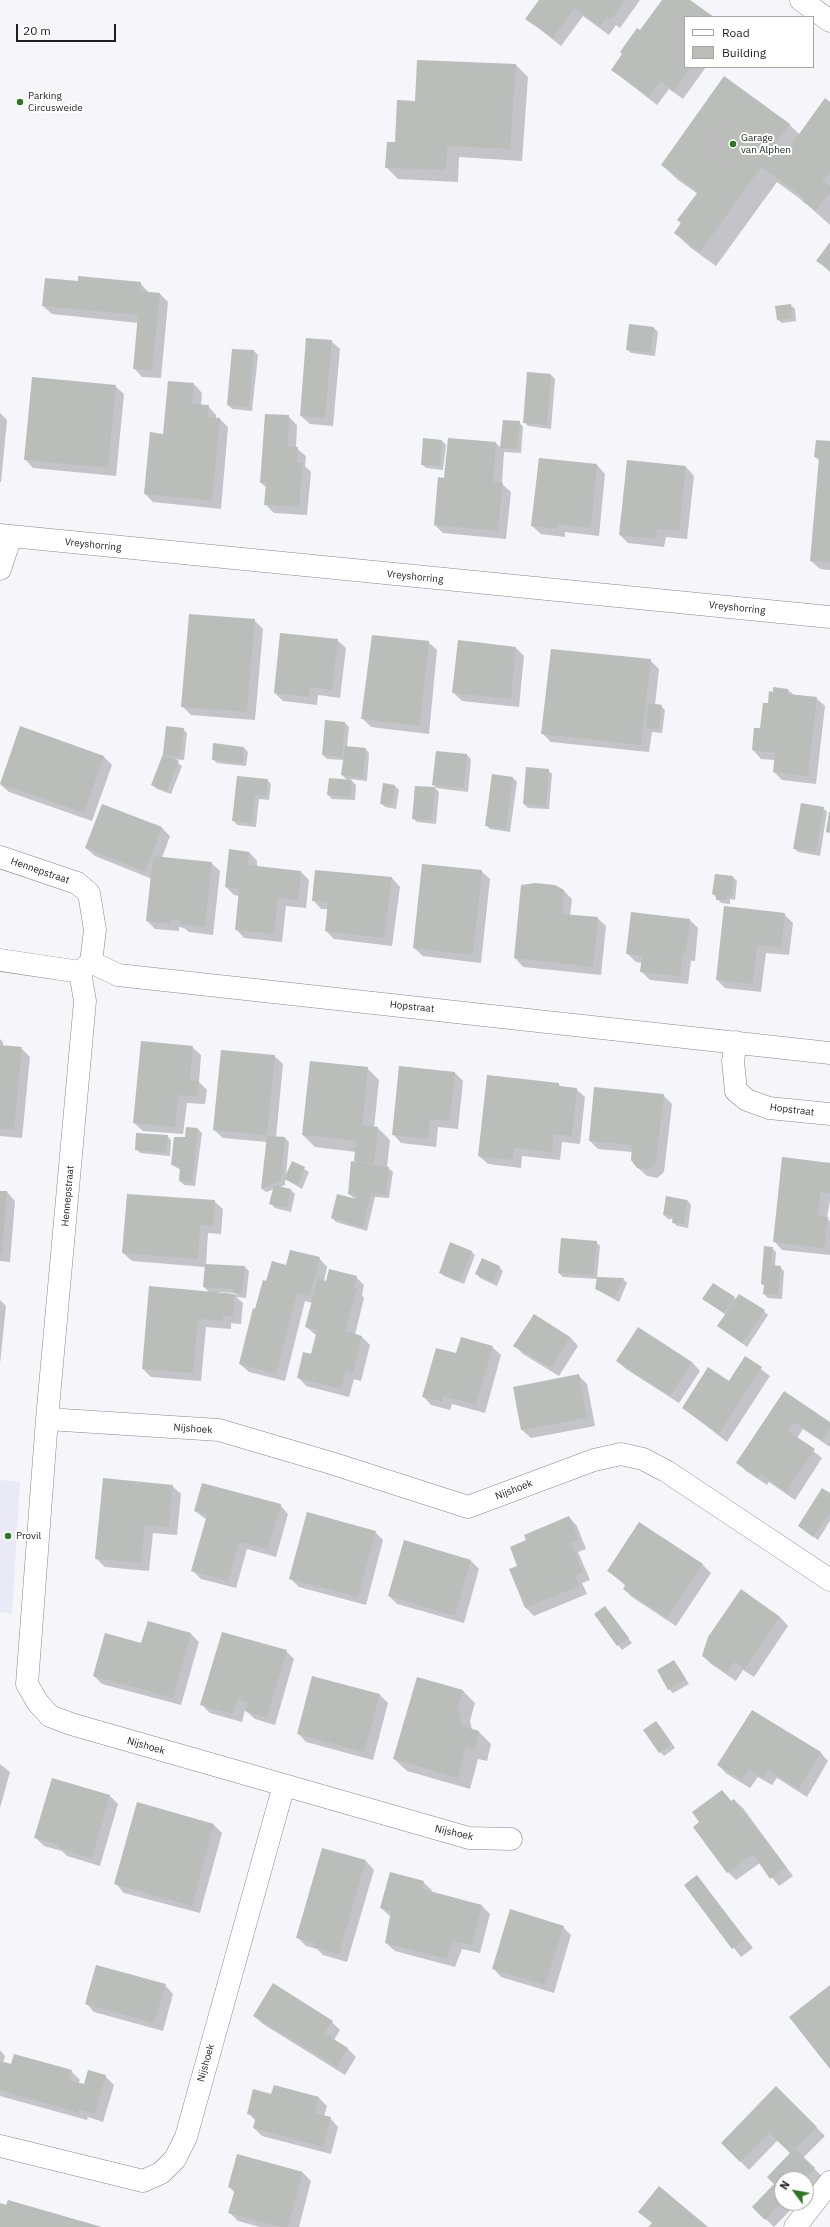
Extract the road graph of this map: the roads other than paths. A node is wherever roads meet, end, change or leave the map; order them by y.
1 (801, 0) edge
2 (830, 21) edge
3 (5, 536) edge
4 (0, 569) edge
5 (830, 617) edge
6 (0, 857) edge
7 (0, 960) edge
8 (86, 967) junction
9 (736, 1042) junction
10 (830, 1053) edge
11 (830, 1114) edge
12 (48, 1419) junction
13 (830, 1580) edge
14 (284, 1785) junction
15 (510, 1839) dead end
16 (0, 2146) edge
17 (830, 2182) edge
18 (795, 2227) edge

1 - 2 street
3 - 4 street
3 - 5 street, Vreyshorring
6 - 8 street, Hennepstraat
7 - 8 street
8 - 9 street, Hopstraat
8 - 12 street, Hennepstraat
9 - 10 street, Hopstraat
9 - 11 street, Hopstraat
12 - 13 street, Nijshoek
12 - 14 street, Nijshoek
14 - 15 street, Nijshoek
14 - 16 street, Nijshoek
17 - 18 street

